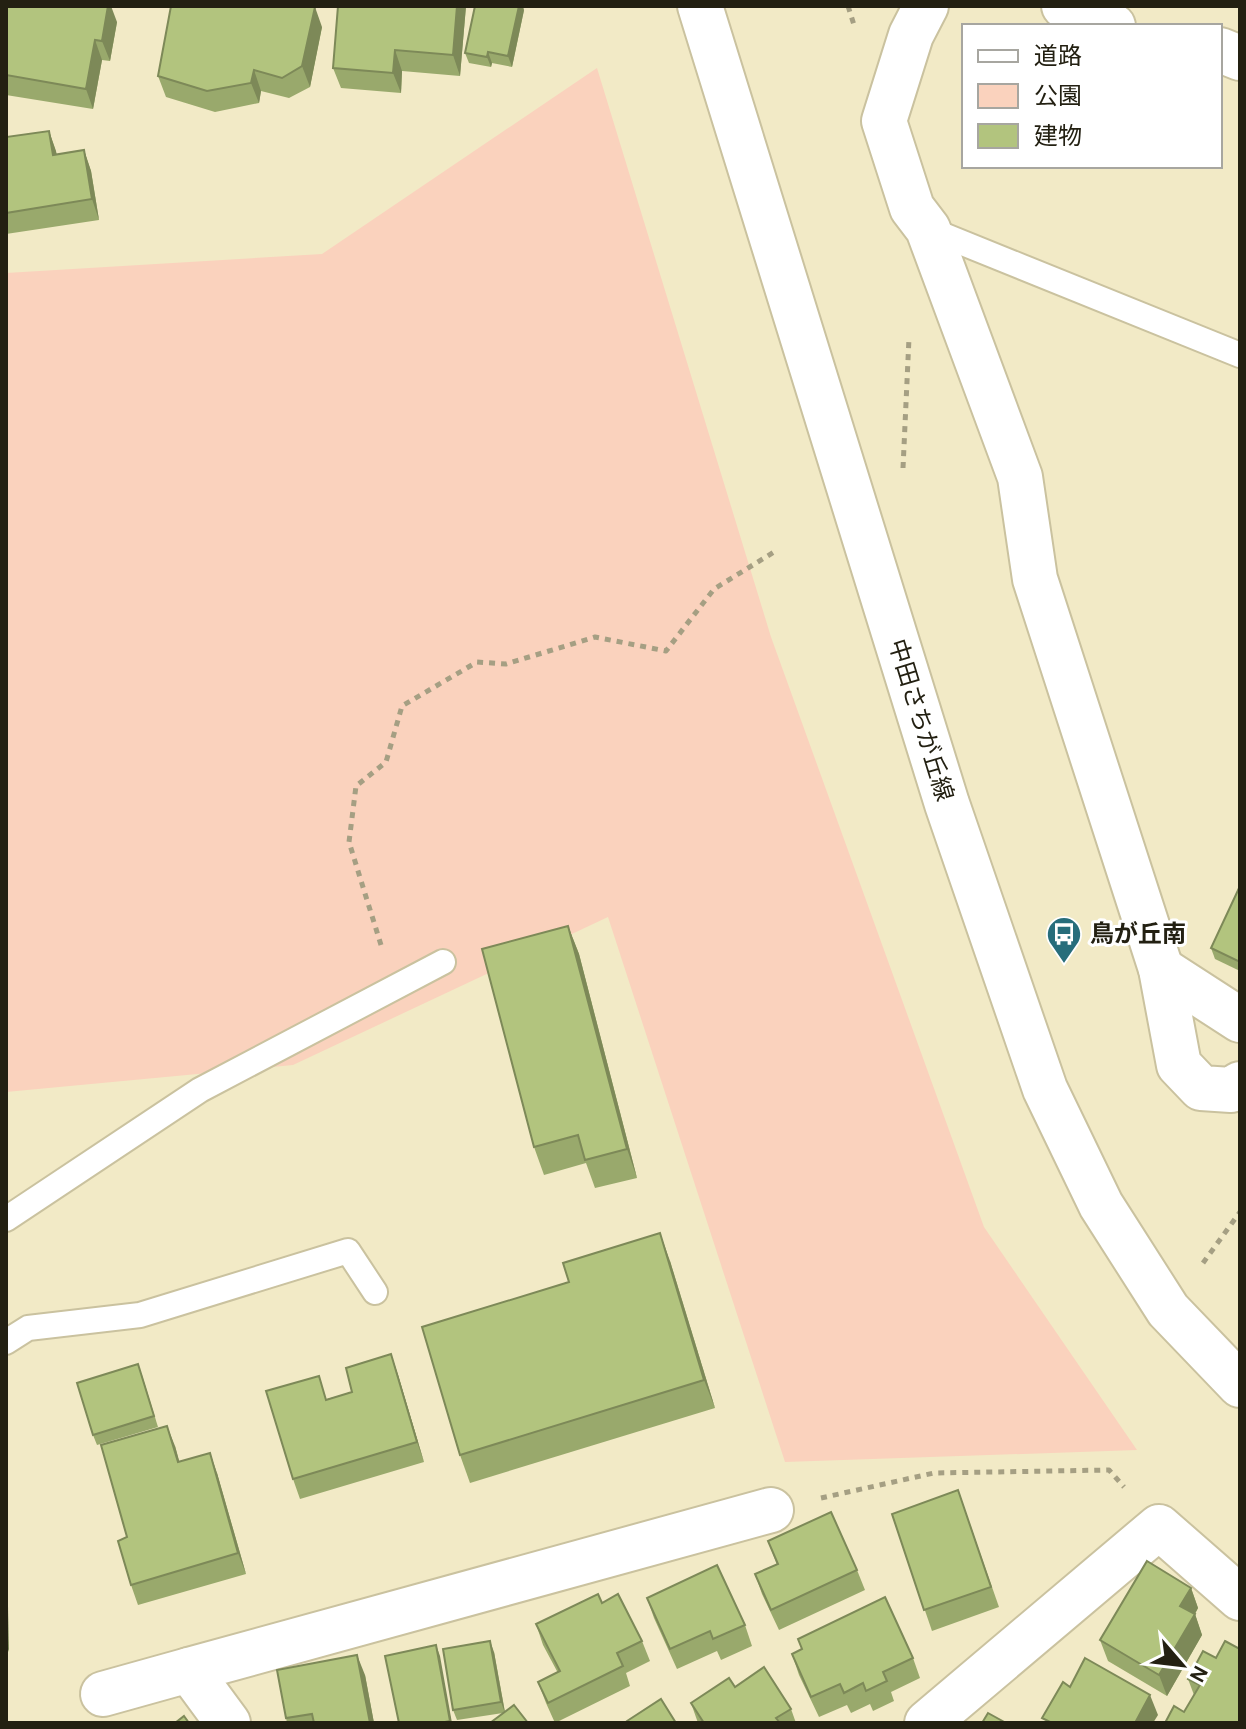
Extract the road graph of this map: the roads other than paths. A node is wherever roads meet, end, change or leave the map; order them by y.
1 (700, 6) edge
2 (926, 6) edge
3 (1064, 6) edge
4 (1108, 24) edge
5 (928, 229) junction
6 (1240, 355) edge
7 (443, 962) dead end
8 (1161, 969) junction
9 (1240, 1020) edge
10 (1240, 1084) edge
11 (6, 1219) edge
12 (375, 1292) dead end
13 (6, 1342) edge
14 (1240, 1385) edge
15 (771, 1510) road end
16 (1240, 1598) edge
17 (189, 1670) junction
18 (103, 1694) dead end
19 (228, 1723) edge
20 (927, 1723) edge

1 - 14 street, 中田さちが丘線
2 - 5 street
3 - 4 street
5 - 6 lane
5 - 8 street
7 - 11 lane
8 - 9 street
8 - 10 street
12 - 13 lane
15 - 17 street
16 - 20 street
17 - 18 street
17 - 19 street

